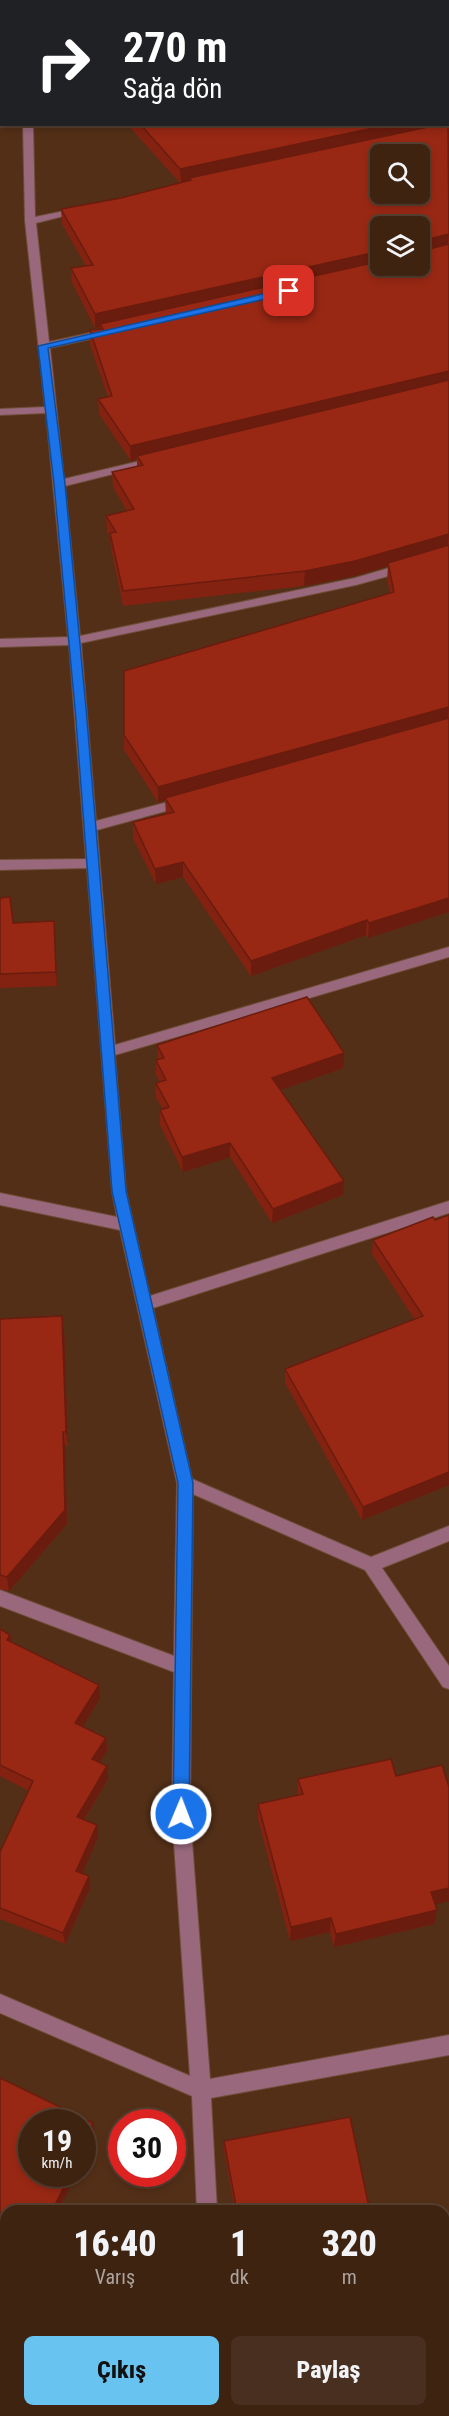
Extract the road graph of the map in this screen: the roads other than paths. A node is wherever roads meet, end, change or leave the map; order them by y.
1 (28, 126) edge
2 (88, 209) edge
3 (30, 221) junction
4 (124, 328) edge
5 (43, 346) junction
6 (50, 410) junction
7 (0, 412) edge
8 (174, 456) edge
9 (59, 484) junction
10 (418, 564) edge
11 (73, 641) junction
12 (0, 643) edge
13 (190, 800) edge
14 (89, 828) junction
15 (93, 863) junction
16 (0, 865) edge
17 (449, 952) edge
18 (109, 1052) junction
19 (0, 1199) edge
20 (449, 1207) edge
21 (127, 1225) junction
22 (145, 1304) junction
23 (185, 1483) junction
24 (449, 1533) edge
25 (370, 1565) junction
26 (0, 1598) edge
27 (183, 1668) junction
28 (449, 1681) edge
29 (0, 2003) edge
30 (449, 2045) edge
31 (201, 2090) junction
32 (207, 2205) edge

1 - 3 street
2 - 3 street
3 - 5 street
4 - 5 street
5 - 6 street
6 - 7 street
6 - 9 street
8 - 9 street
9 - 11 street
10 - 11 street
11 - 12 street
11 - 14 street
13 - 14 street
14 - 15 street
15 - 16 street
15 - 18 street
17 - 18 street
18 - 21 street
19 - 21 street
20 - 22 street
21 - 22 street
22 - 23 street
23 - 25 street
23 - 27 street
24 - 25 street
25 - 28 street
26 - 27 street
27 - 31 street
29 - 31 street
30 - 31 street
31 - 32 street

